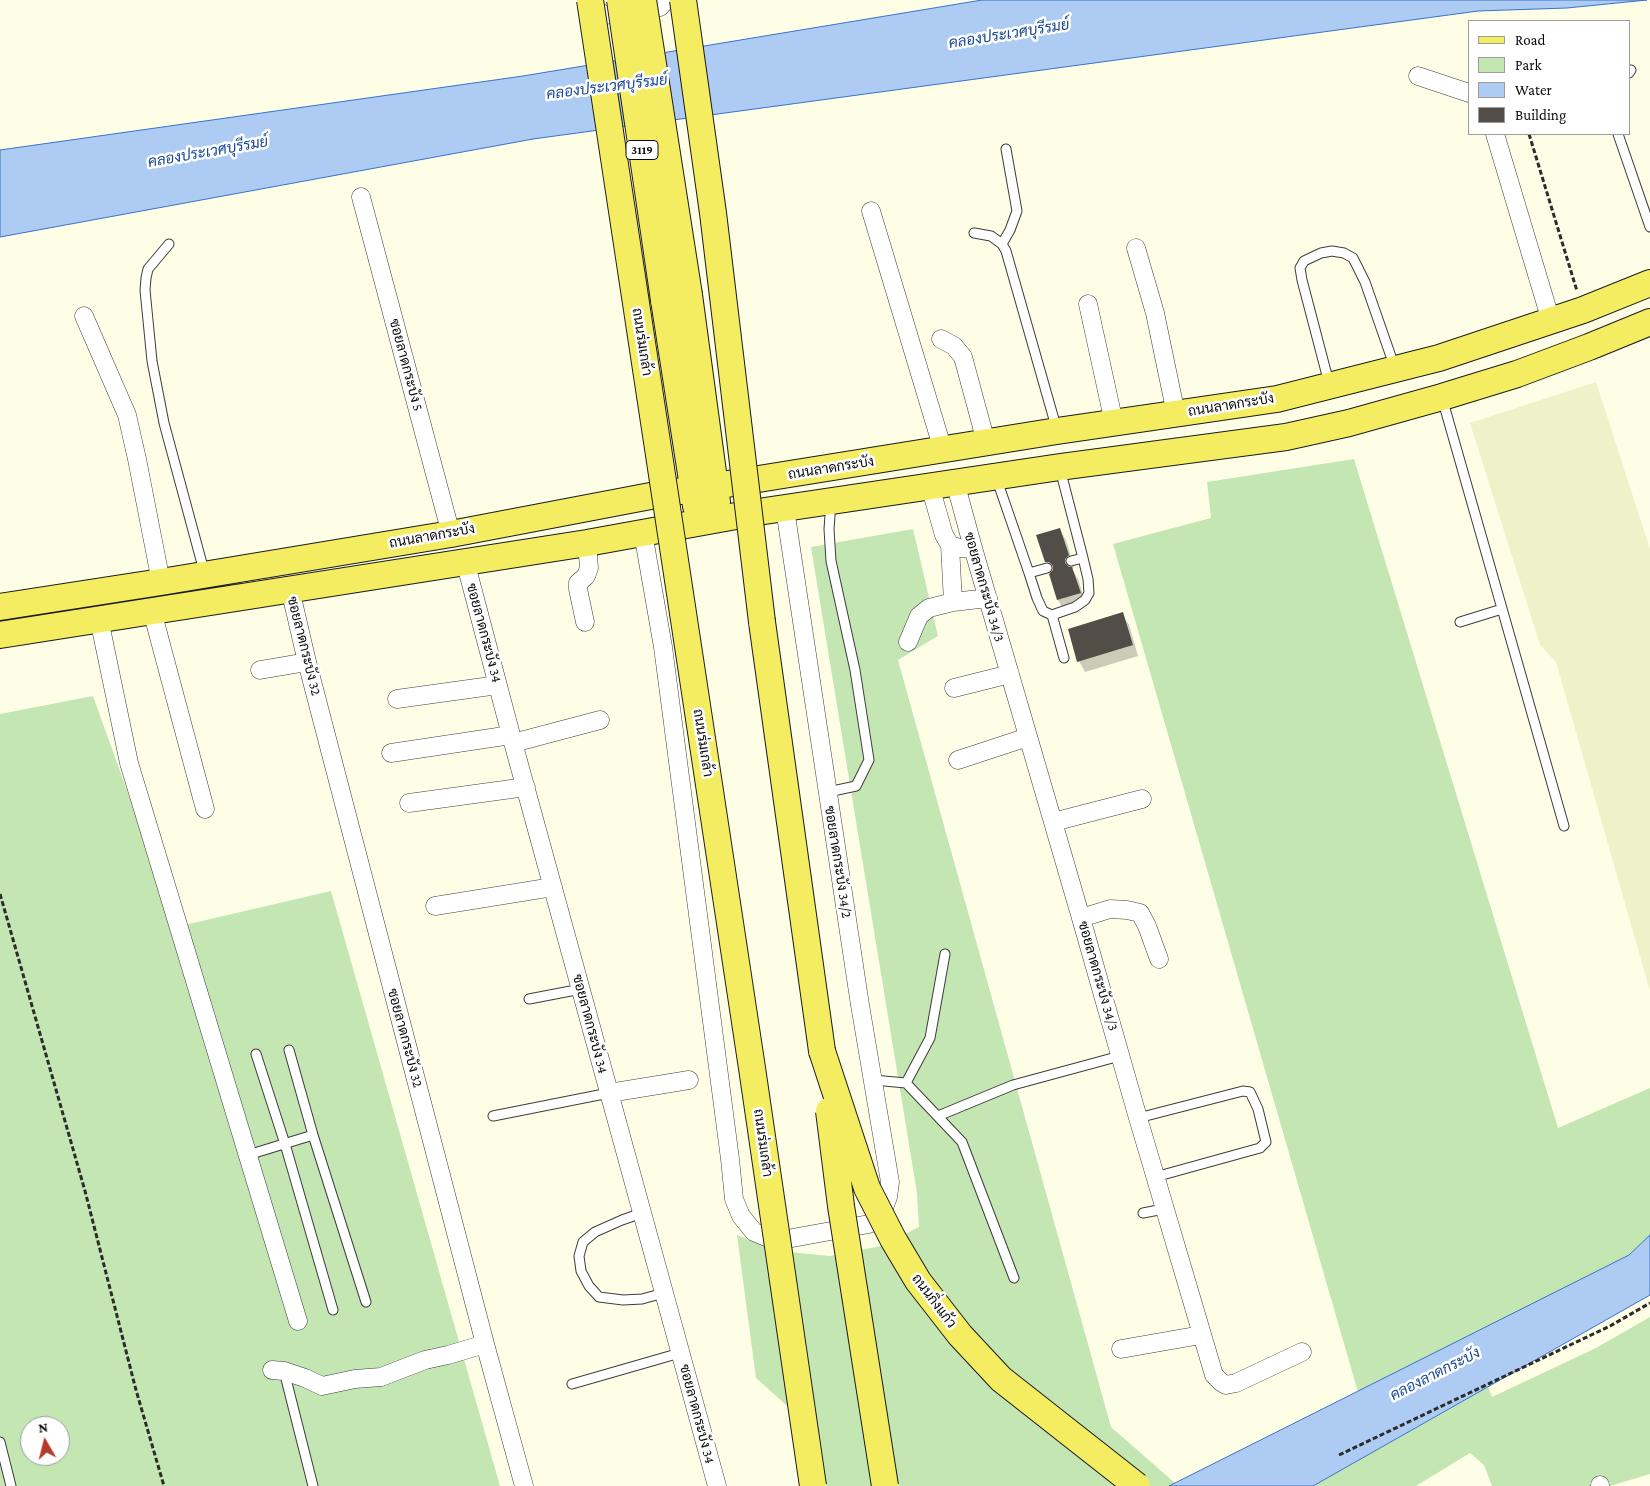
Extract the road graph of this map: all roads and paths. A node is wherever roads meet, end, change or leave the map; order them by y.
1 (586, 0) edge
2 (590, 0) edge
3 (620, 0) edge
4 (643, 0) edge
5 (666, 0) edge
6 (683, 0) edge
7 (1418, 76) dead end
8 (1468, 93) edge
9 (1495, 135) edge
10 (1529, 135) edge
11 (1618, 135) edge
12 (1006, 149) dead end
13 (360, 197) dead end
14 (871, 211) dead end
15 (1650, 228) edge
16 (974, 233) dead end
17 (169, 244) dead end
18 (1002, 244) junction
19 (1136, 248) dead end
20 (1650, 283) edge
21 (676, 297) junction
22 (1088, 304) dead end
23 (1583, 310) junction
24 (84, 316) dead end
25 (1551, 321) junction
26 (1650, 322) edge
27 (941, 339) dead end
28 (1395, 369) junction
29 (1330, 386) junction
30 (1442, 397) junction
31 (1277, 399) junction
32 (1176, 414) junction
33 (1114, 423) junction
34 (1058, 431) junction
35 (1286, 437) junction
36 (986, 442) junction
37 (943, 450) junction
38 (1060, 467) junction
39 (996, 477) junction
40 (943, 484) junction
41 (704, 488) junction
42 (831, 501) junction
43 (785, 509) junction
44 (709, 520) junction
45 (643, 533) junction
46 (451, 534) junction
47 (587, 543) junction
48 (950, 545) junction
49 (972, 548) junction
50 (1084, 558) junction
51 (465, 561) junction
52 (1071, 562) dead end
53 (1047, 568) dead end
54 (1029, 573) junction
55 (204, 574) junction
56 (161, 582) junction
57 (290, 589) junction
58 (988, 598) junction
59 (953, 602) junction
60 (0, 607) edge
61 (1502, 609) junction
62 (152, 611) junction
63 (1052, 615) junction
64 (98, 619) junction
65 (585, 622) dead end
66 (1460, 622) dead end
67 (0, 635) edge
68 (908, 642) dead end
69 (1064, 658) dead end
70 (307, 662) junction
71 (260, 670) dead end
72 (1010, 674) junction
73 (498, 686) junction
74 (954, 688) dead end
75 (396, 699) dead end
76 (600, 720) dead end
77 (1028, 737) junction
78 (512, 739) junction
79 (391, 753) dead end
80 (958, 760) dead end
81 (526, 787) junction
82 (828, 792) junction
83 (1142, 798) dead end
84 (409, 803) dead end
85 (204, 809) dead end
86 (1053, 822) junction
87 (1564, 826) dead end
88 (553, 888) junction
89 (0, 894) edge
90 (436, 906) dead end
91 (1082, 918) junction
92 (946, 954) dead end
93 (1159, 960) dead end
94 (581, 989) junction
95 (528, 999) dead end
96 (290, 1050) dead end
97 (822, 1051) junction
98 (256, 1054) dead end
99 (1120, 1056) junction
100 (690, 1080) dead end
101 (872, 1080) junction
102 (906, 1083) junction
103 (609, 1093) junction
104 (493, 1116) dead end
105 (938, 1116) junction
106 (1138, 1118) junction
107 (313, 1135) junction
108 (285, 1144) junction
109 (248, 1155) junction
110 (1155, 1177) junction
111 (1164, 1209) junction
112 (642, 1213) junction
113 (1143, 1213) dead end
114 (1014, 1278) dead end
115 (664, 1293) junction
116 (366, 1302) dead end
117 (1650, 1303) edge
118 (333, 1310) dead end
119 (298, 1320) dead end
120 (1202, 1335) junction
121 (485, 1344) junction
122 (1121, 1349) dead end
123 (1302, 1352) dead end
124 (680, 1353) junction
125 (278, 1370) joint
126 (572, 1384) dead end
127 (0, 1442) edge
128 (1339, 1454) dead end
129 (12, 1486) edge
130 (164, 1486) edge
131 (313, 1486) edge
132 (524, 1486) edge
133 (717, 1486) edge
134 (813, 1486) edge
135 (885, 1486) edge
136 (1138, 1486) edge

1 - 5 street
2 - 134 main road, ถนนร่มเกล้า, bridge
3 - 21 main road, ถนนร่มเกล้า / 3119, bridge
4 - 21 main road, ถนนร่มเกล้า / 3119, bridge
6 - 97 main road, bridge
7 - 8 street
9 - 25 street
10 - 23 path
11 - 15 lane
12 - 18 lane
13 - 46 street, ซอยลาดกระบัง 5
14 - 37 street
16 - 18 lane
17 - 55 lane
18 - 34 lane
19 - 32 street
20 - 23 main road, ถนนลาดกระบัง
21 - 41 main road, ถนนร่มเกล้า / 3119
22 - 33 street
23 - 25 main road, ถนนลาดกระบัง
24 - 56 street
25 - 28 main road, ถนนลาดกระบัง
26 - 30 main road
27 - 36 street
28 - 29 main road, ถนนลาดกระบัง
28 - 29 lane
29 - 31 main road, ถนนลาดกระบัง
30 - 35 main road
30 - 61 lane
31 - 32 main road, ถนนลาดกระบัง
31 - 35 main road
32 - 33 main road, ถนนลาดกระบัง
33 - 34 main road, ถนนลาดกระบัง
34 - 36 main road, ถนนลาดกระบัง
35 - 38 main road
36 - 37 main road, ถนนลาดกระบัง
37 - 41 main road, ถนนลาดกระบัง
38 - 39 main road
38 - 50 lane
39 - 40 main road
39 - 54 lane
40 - 42 main road
40 - 48 street
40 - 49 street, ซอยลาดกระบัง 34/3
41 - 44 main road, ถนนร่มเกล้า
41 - 46 main road, ถนนลาดกระบัง
42 - 43 main road
42 - 82 lane
43 - 44 main road
43 - 82 street, ซอยลาดกระบัง 34/2
44 - 45 main road
45 - 47 main road
45 - 101 street, ซอยลาดกระบัง 34/2
46 - 55 main road, ถนนลาดกระบัง
47 - 51 main road
47 - 65 street
48 - 49 street
48 - 59 street
49 - 58 street, ซอยลาดกระบัง 34/3
50 - 52 lane
50 - 63 lane
51 - 57 main road
51 - 73 street, ซอยลาดกระบัง 34
53 - 54 lane
54 - 63 lane
55 - 56 main road, ถนนลาดกระบัง
56 - 60 main road, ถนนลาดกระบัง
57 - 62 main road
57 - 70 street, ซอยลาดกระบัง 32
58 - 59 street
58 - 72 street, ซอยลาดกระบัง 34/3
59 - 68 street
61 - 66 lane
61 - 87 lane
62 - 64 main road
62 - 85 street
63 - 69 lane
64 - 67 main road
64 - 109 street
70 - 71 street
70 - 121 street, ซอยลาดกระบัง 32
72 - 74 street
72 - 77 street, ซอยลาดกระบัง 34/3
73 - 75 street
73 - 78 street, ซอยลาดกระบัง 34
76 - 78 street
77 - 80 street
77 - 86 street, ซอยลาดกระบัง 34/3
78 - 79 street
78 - 81 street, ซอยลาดกระบัง 34
81 - 84 street
81 - 88 street, ซอยลาดกระบัง 34
82 - 101 street, ซอยลาดกระบัง 34/2
83 - 86 street
86 - 91 street, ซอยลาดกระบัง 34/3
88 - 90 street
88 - 94 street, ซอยลาดกระบัง 34
89 - 130 path
91 - 93 street
91 - 99 street, ซอยลาดกระบัง 34/3
92 - 102 lane
94 - 95 lane
94 - 103 street, ซอยลาดกระบัง 34
96 - 107 lane
97 - 135 main road, bridge
97 - 136 main road, ถนนกิ่งแก้ว, bridge
98 - 108 lane
99 - 105 lane
99 - 106 street, ซอยลาดกระบัง 34/3
100 - 103 street
101 - 102 lane
102 - 105 lane
103 - 104 lane
103 - 112 street, ซอยลาดกระบัง 34
105 - 114 lane
106 - 110 street, ซอยลาดกระบัง 34/3
106 - 110 lane
107 - 108 lane
107 - 116 lane
108 - 109 lane
108 - 118 lane
109 - 119 street
110 - 111 street, ซอยลาดกระบัง 34/3
111 - 113 lane
111 - 120 street, ซอยลาดกระบัง 34/3
112 - 115 street, ซอยลาดกระบัง 34
112 - 115 lane
115 - 124 street, ซอยลาดกระบัง 34
117 - 128 path
120 - 122 street
120 - 123 street, ซอยลาดกระบัง 34/3
121 - 125 street
121 - 132 street, ซอยลาดกระบัง 32
124 - 126 lane
124 - 133 street, ซอยลาดกระบัง 34
125 - 131 lane
127 - 129 lane

